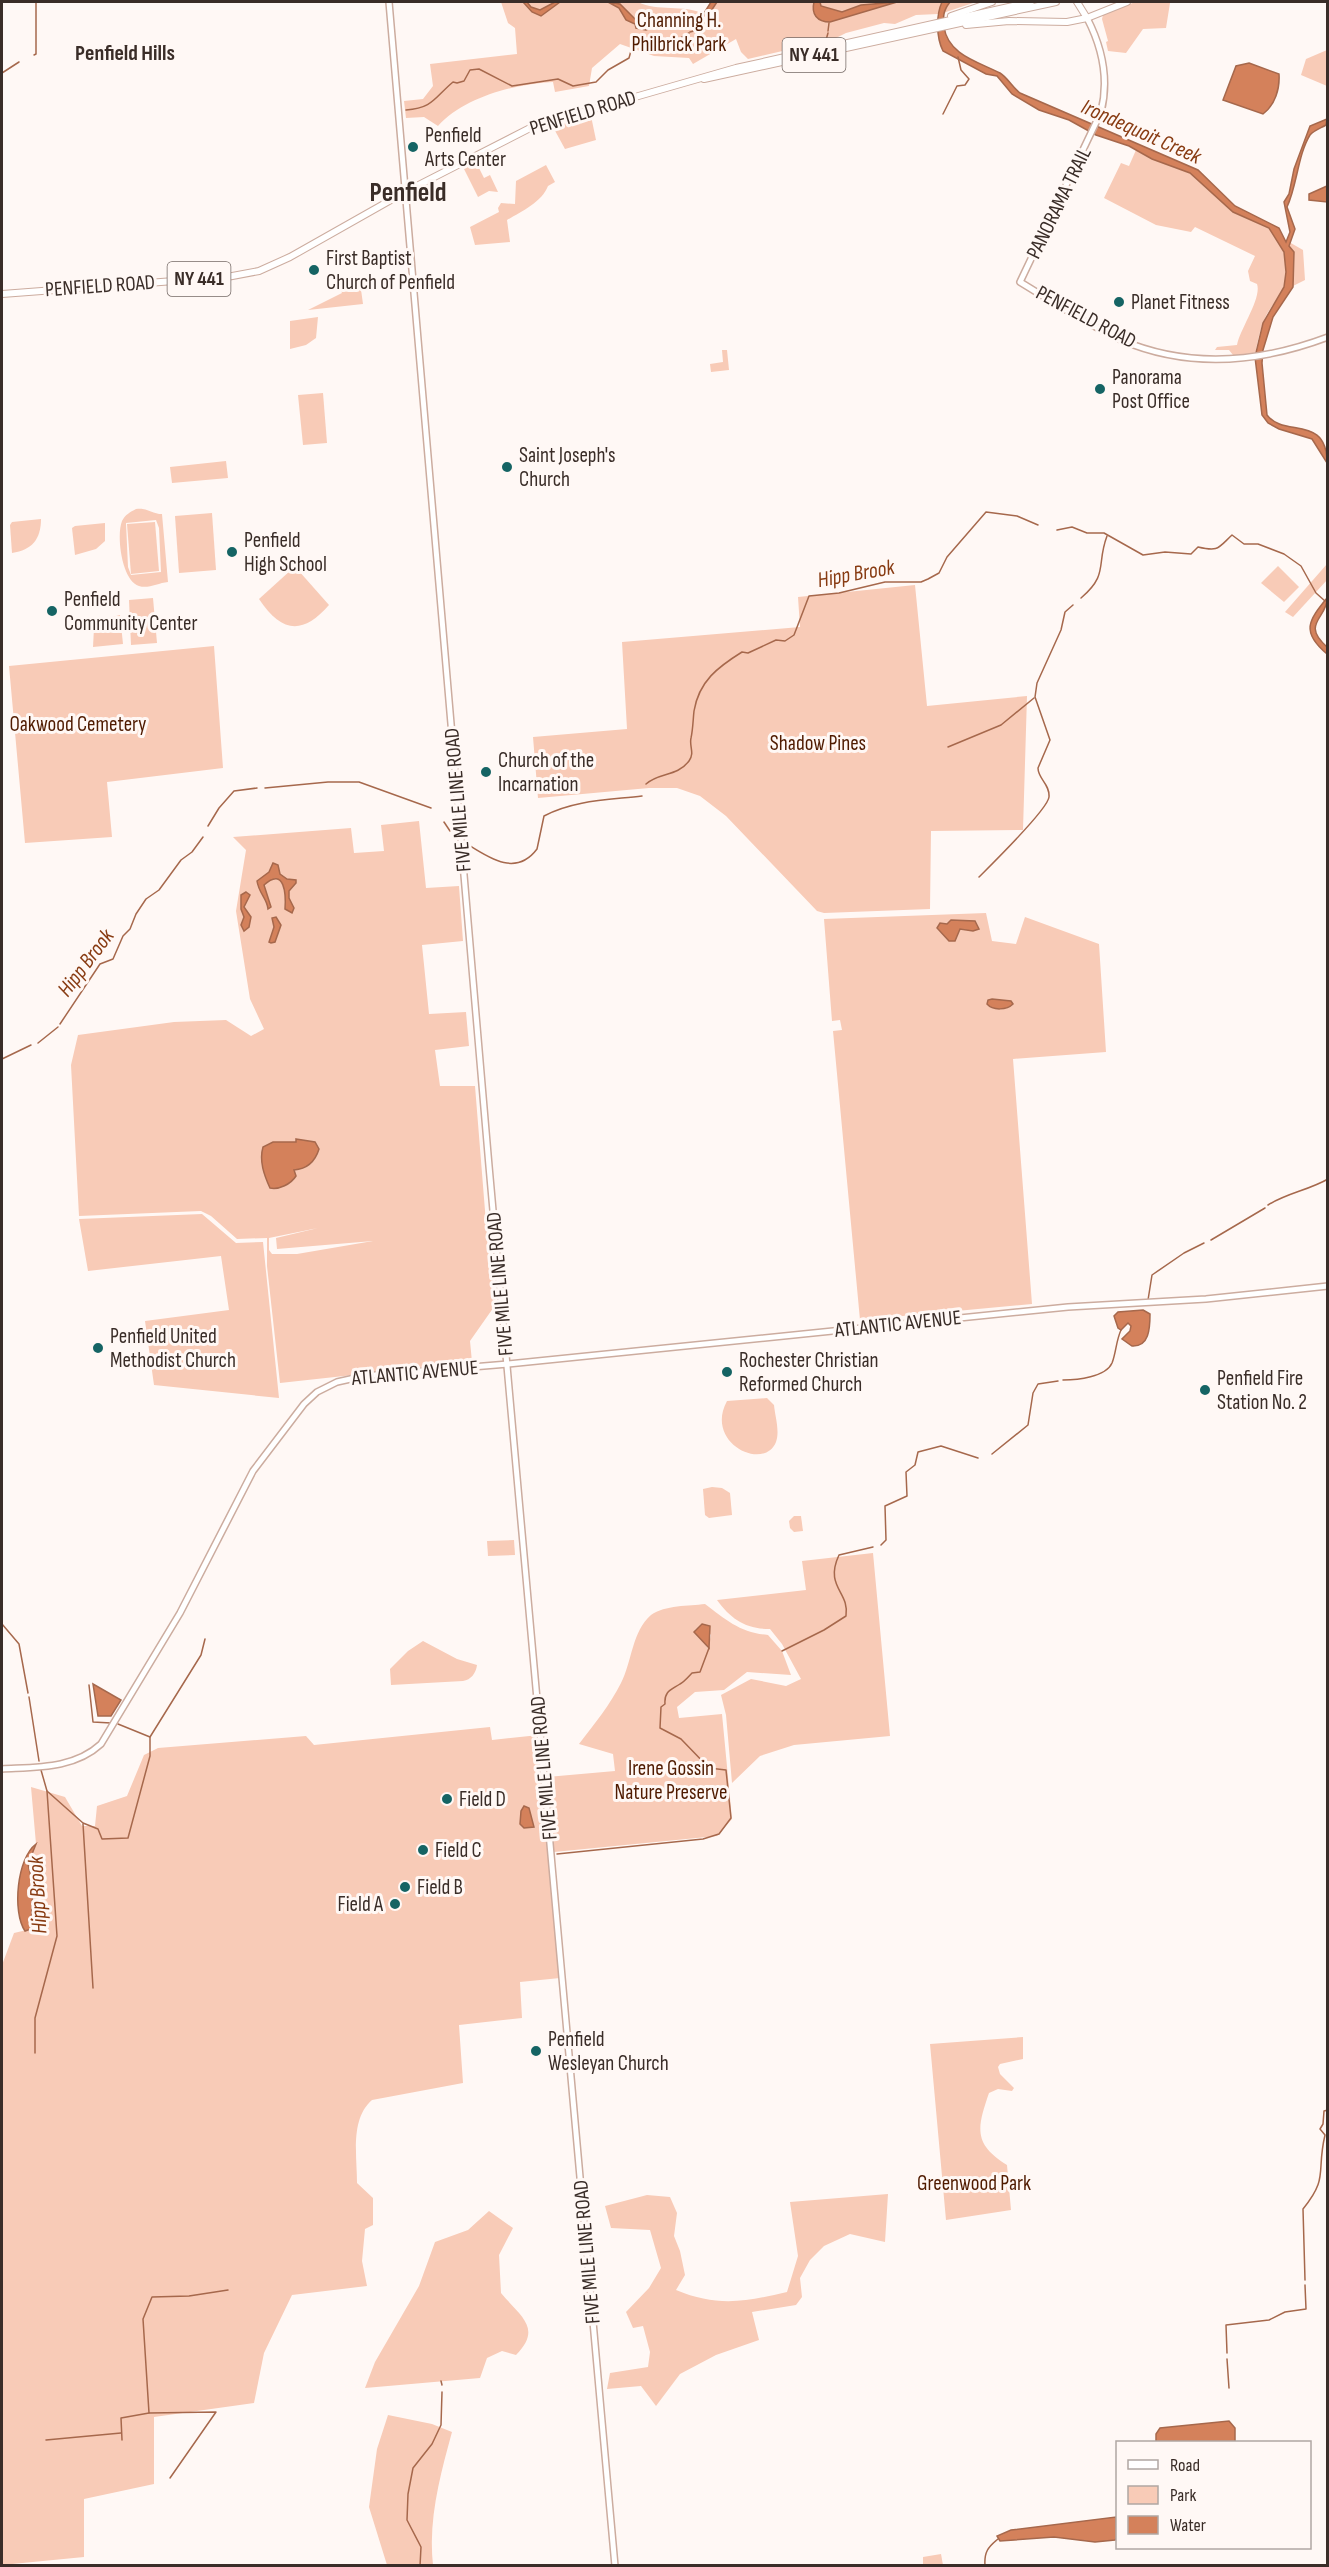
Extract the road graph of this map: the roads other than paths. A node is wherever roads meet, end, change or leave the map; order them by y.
1 (389, 2) edge
2 (992, 2) edge
3 (1030, 2) edge
4 (1056, 2) edge
5 (1077, 2) edge
6 (1127, 2) edge
7 (1087, 18) junction
8 (952, 22) junction
9 (933, 25) junction
10 (695, 80) junction
11 (405, 192) junction
12 (1020, 282) joint
13 (2, 294) edge
14 (1328, 338) edge
15 (1328, 1286) edge
16 (508, 1364) junction
17 (2, 1769) edge
18 (615, 2565) edge

1 - 11 main road, FIVE MILE LINE ROAD
2 - 8 main road
3 - 8 main road
4 - 8 main road
5 - 7 main road
6 - 7 main road
7 - 8 main road
7 - 12 main road, PANORAMA TRAIL
8 - 9 main road
8 - 9 main road
9 - 10 main road, NY 441
9 - 10 main road, NY 441
10 - 11 main road, PENFIELD ROAD / NY 441
11 - 13 main road, PENFIELD ROAD / NY 441
11 - 16 main road, FIVE MILE LINE ROAD
12 - 14 main road, PENFIELD ROAD
15 - 16 main road, ATLANTIC AVENUE
16 - 17 main road, ATLANTIC AVENUE
16 - 18 main road, FIVE MILE LINE ROAD

